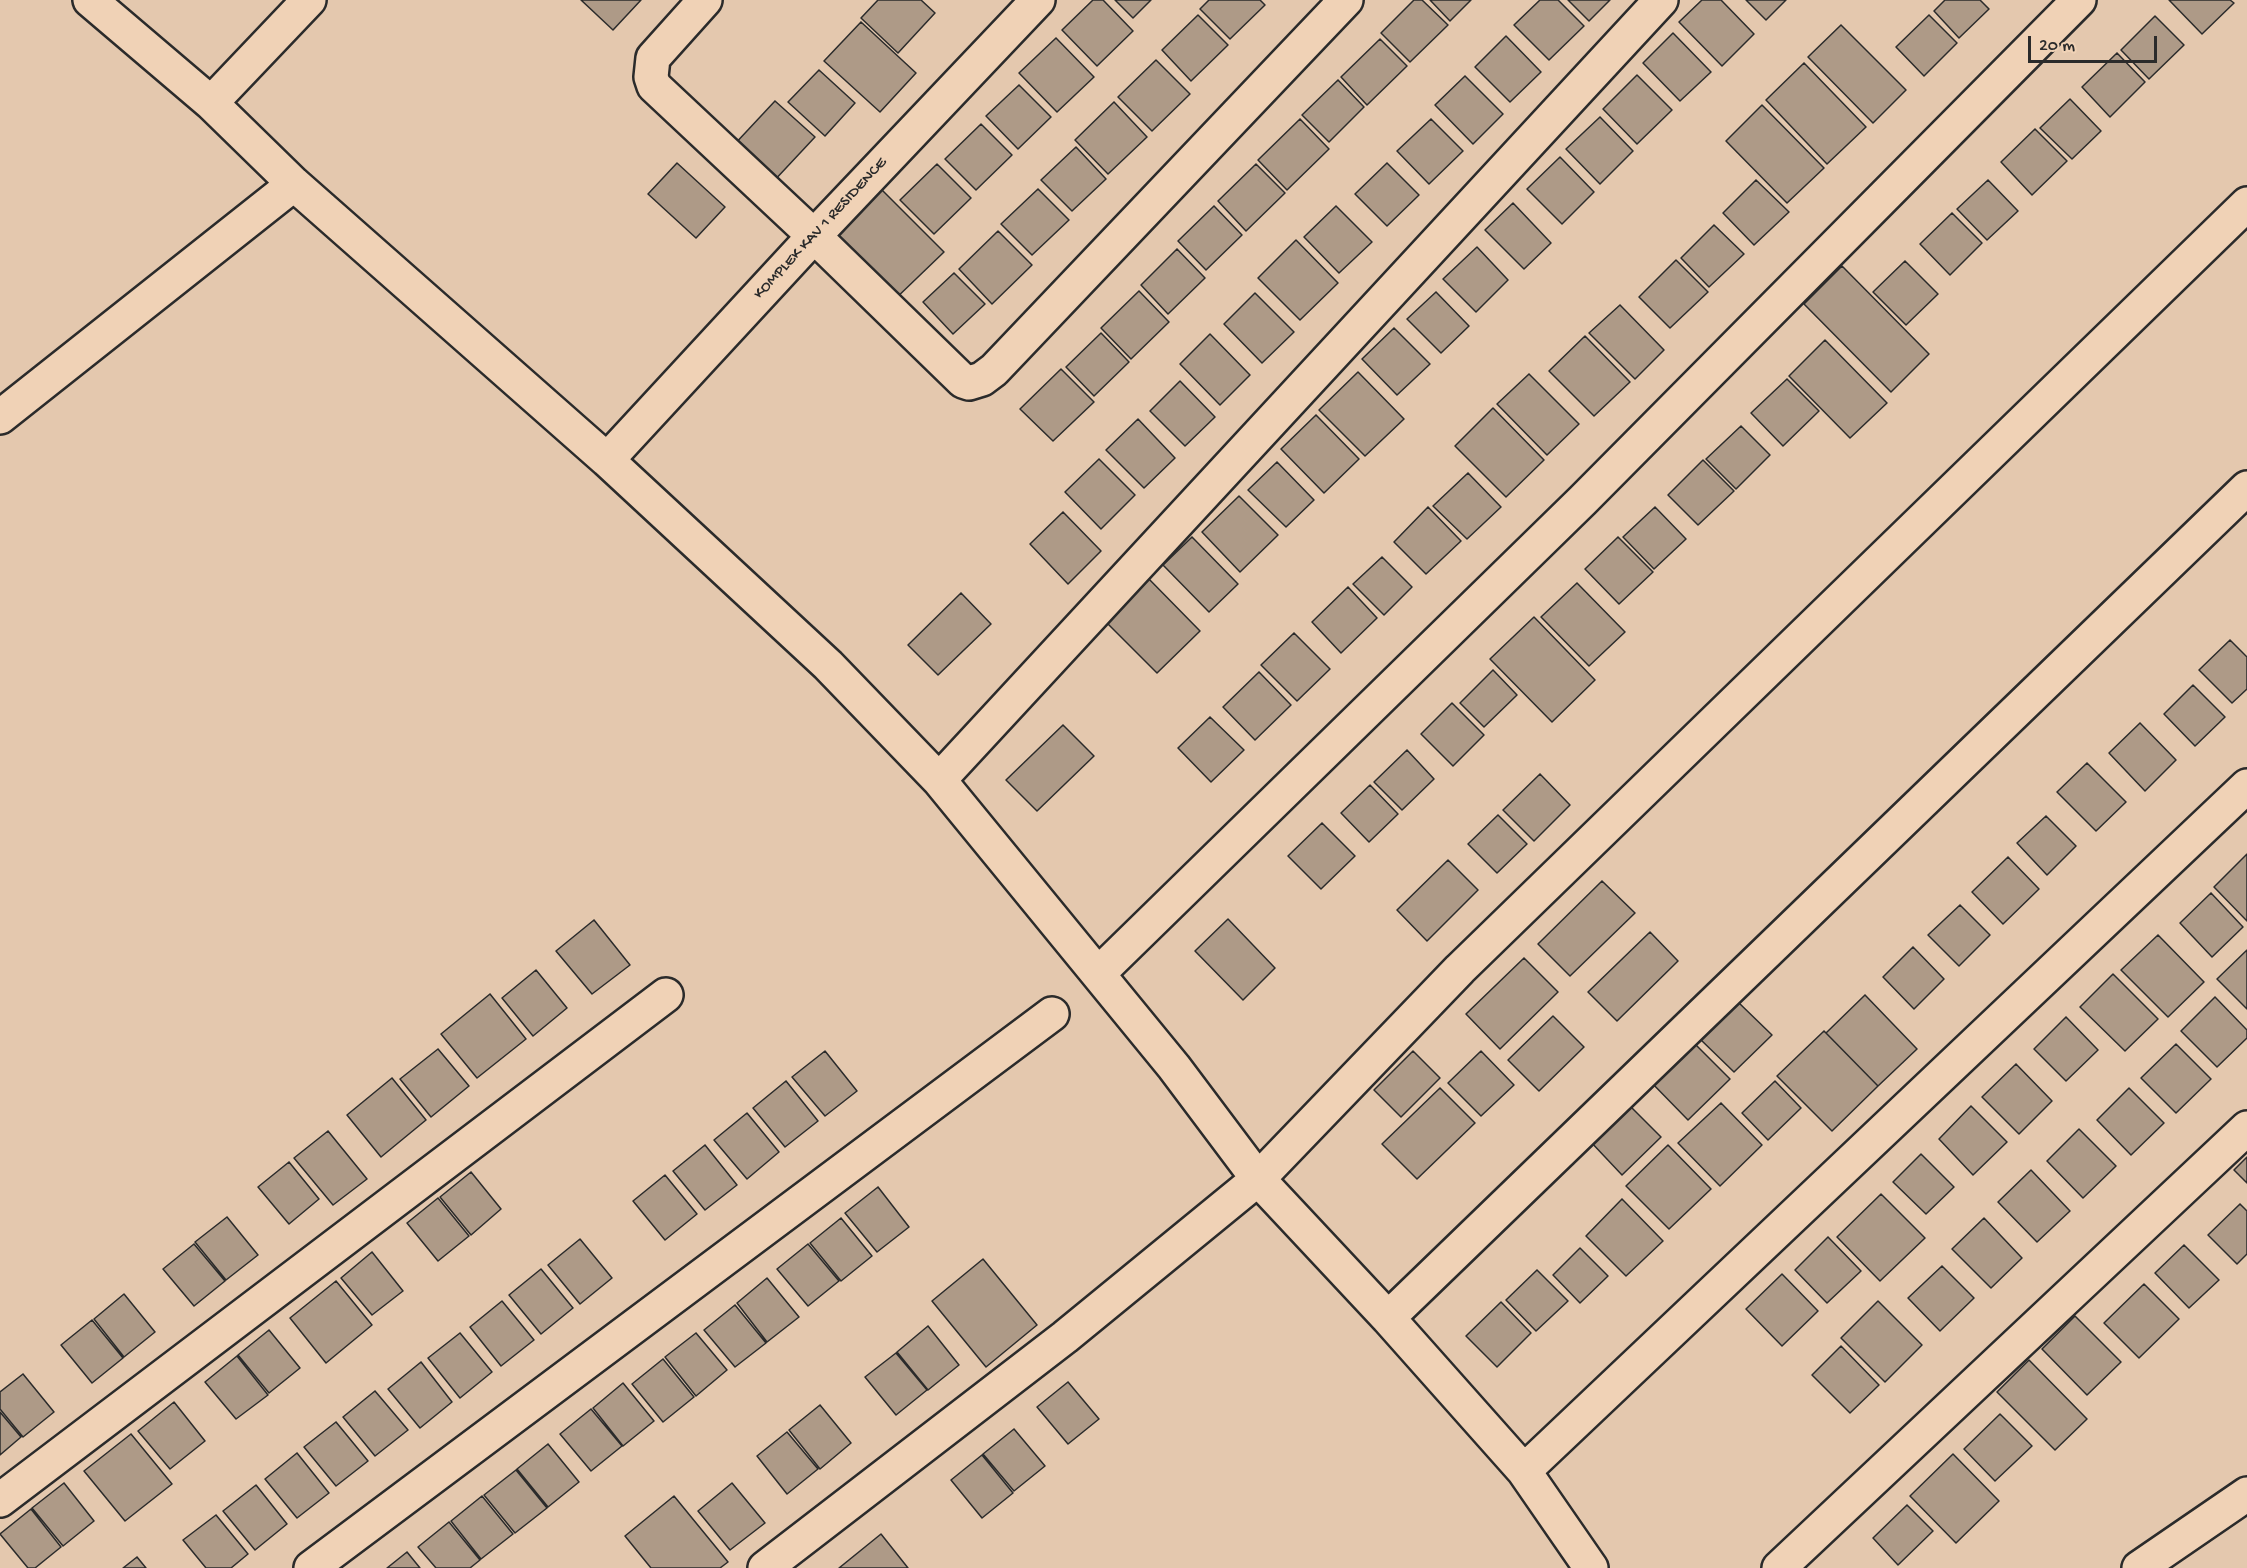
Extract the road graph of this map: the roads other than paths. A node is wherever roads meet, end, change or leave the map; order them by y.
1 (90, 0) edge
2 (309, 0) edge
3 (705, 0) edge
4 (1038, 0) edge
5 (1346, 0) edge
6 (1661, 0) edge
7 (2079, 0) edge
8 (210, 103) junction
9 (294, 184) junction
10 (2247, 204) edge
11 (814, 236) junction
12 (0, 417) edge
13 (607, 460) junction
14 (2247, 488) edge
15 (939, 780) junction
16 (2247, 786) edge
17 (1098, 973) junction
18 (666, 995) dead end
19 (1052, 1014) dead end
20 (2247, 1128) edge
21 (1258, 1179) junction
22 (1388, 1318) junction
23 (1524, 1471) junction
24 (2247, 1494) edge
25 (0, 1500) edge
26 (311, 1568) edge
27 (765, 1568) edge
28 (1591, 1568) edge
29 (1779, 1568) edge
30 (2139, 1568) edge

1 - 8 street
2 - 8 street
3 - 11 street
4 - 11 street, KOMPLEK KAV 1 RESIDENCE
5 - 11 street
6 - 15 street
7 - 17 street
8 - 9 street
9 - 12 street
9 - 13 street
10 - 21 street
11 - 13 street, KOMPLEK KAV 1 RESIDENCE
13 - 15 street
14 - 22 street
15 - 17 street
16 - 23 street
17 - 21 street
18 - 25 street
19 - 26 street
20 - 29 street
21 - 22 street
21 - 27 street
22 - 23 street
23 - 28 street
24 - 30 street

